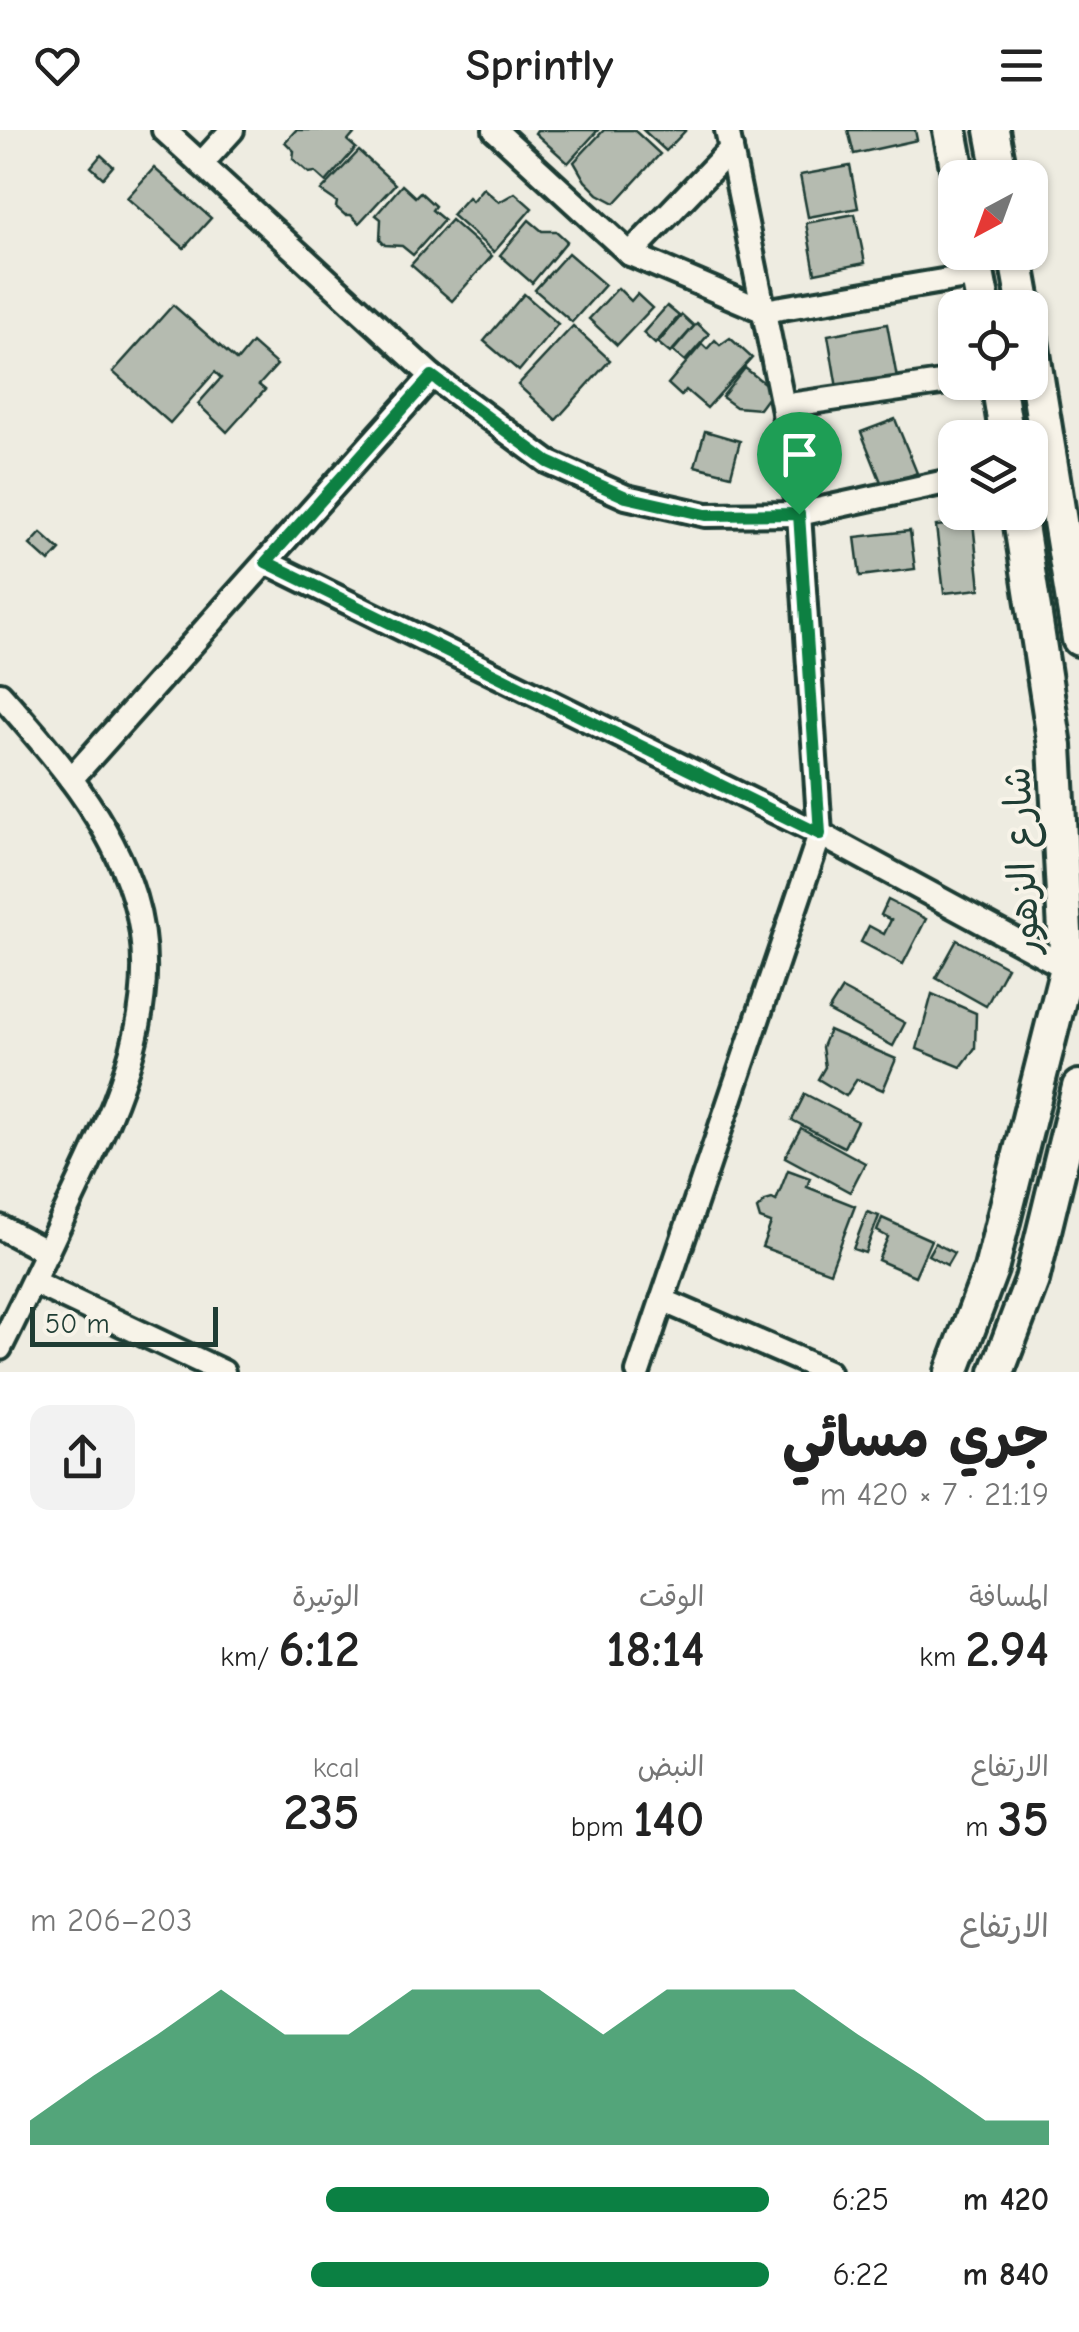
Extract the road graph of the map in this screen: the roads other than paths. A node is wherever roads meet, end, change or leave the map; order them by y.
1 (164, 130) edge
2 (232, 130) edge
3 (496, 130) edge
4 (950, 130) edge
5 (992, 130) edge
6 (729, 139) edge
7 (956, 160) edge
8 (998, 160) edge
9 (201, 164) junction
10 (630, 254) junction
11 (949, 270) edge
12 (764, 311) junction
13 (432, 376) junction
14 (938, 383) edge
15 (1038, 400) edge
16 (782, 406) junction
17 (938, 484) edge
18 (799, 514) junction
19 (1021, 530) edge
20 (266, 562) junction
21 (1079, 639) edge
22 (0, 694) edge
23 (71, 779) junction
24 (820, 834) junction
25 (1067, 968) junction
26 (1079, 1087) edge
27 (0, 1227) edge
28 (47, 1252) junction
29 (991, 1269) junction
30 (1032, 1280) junction
31 (33, 1282) junction
32 (662, 1300) junction
33 (0, 1348) edge
34 (223, 1372) edge
35 (638, 1372) edge
36 (828, 1372) edge
37 (952, 1372) edge
38 (997, 1372) edge

1 - 9 street
2 - 9 street
3 - 10 street
4 - 7 main road
5 - 8 main road
6 - 10 street
6 - 12 street
9 - 13 street
10 - 12 street
11 - 12 street
12 - 16 street
13 - 18 street
13 - 20 street
14 - 16 street
15 - 21 main road
16 - 18 street
17 - 18 street
18 - 24 street
19 - 25 main road, شارع الزهور
20 - 23 street
20 - 24 street
22 - 23 street
23 - 28 street
24 - 25 street
24 - 32 street
25 - 29 main road, شارع الزهور
26 - 30 main road
27 - 28 street
28 - 31 street
29 - 30 main road
29 - 37 main road, شارع الزهور
30 - 38 main road
31 - 33 street
31 - 34 street
32 - 35 street
32 - 36 street

